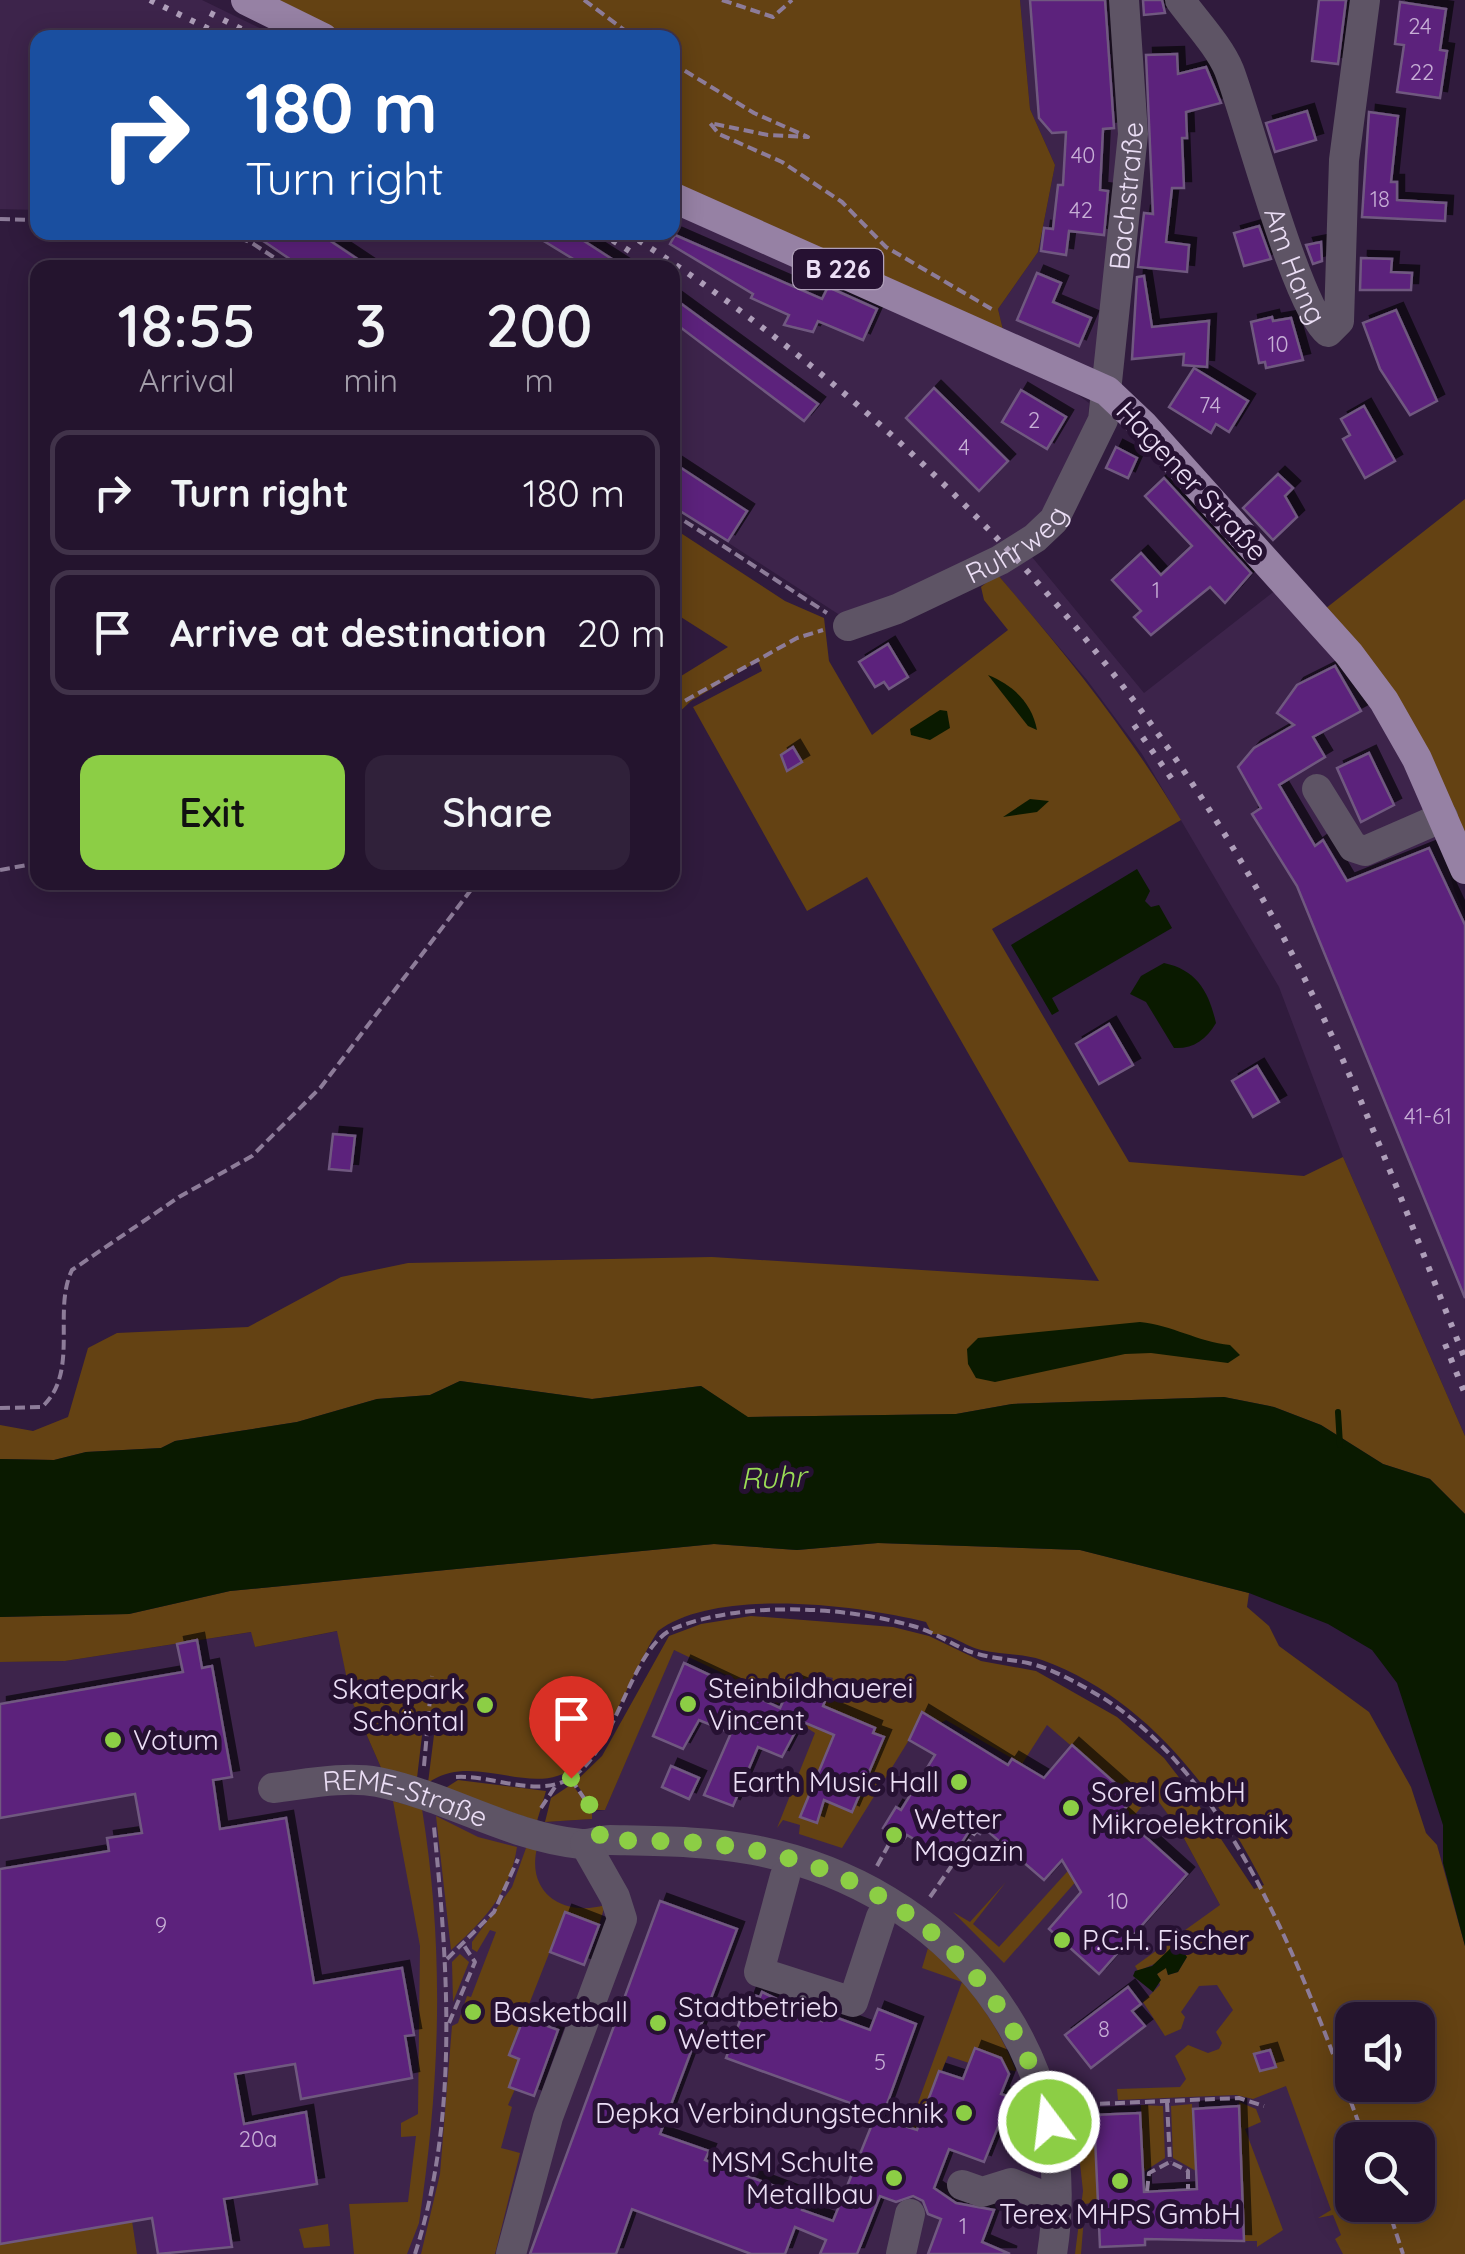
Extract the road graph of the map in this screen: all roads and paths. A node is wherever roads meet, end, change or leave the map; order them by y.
1 (246, 0) edge
2 (584, 0) edge
3 (722, 0) edge
4 (792, 0) edge
5 (1124, 0) edge
6 (1180, 0) edge
7 (1365, 0) edge
8 (306, 30) edge
9 (624, 30) edge
10 (680, 68) edge
11 (680, 200) edge
12 (0, 219) edge
13 (30, 220) edge
14 (245, 240) edge
15 (278, 260) edge
16 (1002, 341) junction
17 (1107, 391) junction
18 (680, 519) edge
19 (848, 626) junction
20 (680, 704) edge
21 (1317, 789) dead end
22 (1443, 817) junction
23 (30, 864) edge
24 (1465, 869) edge
25 (0, 870) edge
26 (471, 890) edge
27 (0, 1408) edge
28 (432, 1676) dead end
29 (571, 1778) junction
30 (556, 1785) junction
31 (273, 1788) dead end
32 (423, 1797) junction
33 (976, 1831) dead end
34 (534, 1834) junction
35 (894, 1835) dead end
36 (593, 1842) junction
37 (785, 1876) dead end
38 (866, 1889) junction
39 (930, 1897) dead end
40 (882, 1917) dead end
41 (463, 1944) junction
42 (447, 1959) junction
43 (446, 2027) junction
44 (1167, 2102) junction
45 (1045, 2106) junction
46 (1264, 2106) dead end
47 (1358, 2122) edge
48 (1170, 2162) junction
49 (962, 2186) dead end
50 (1188, 2190) dead end
51 (1147, 2191) dead end
52 (1056, 2201) junction
53 (910, 2214) dead end
54 (1393, 2222) edge
55 (415, 2254) edge
56 (511, 2254) edge
57 (901, 2254) edge
58 (1052, 2254) edge
59 (1403, 2254) edge

1 - 8 main road
2 - 9 path
3 - 4 path
5 - 17 street, Bachstraße
6 - 7 street, Am Hang
10 - 16 path
11 - 16 main road, Hagener Straße / B 226
12 - 13 path
14 - 15 path
16 - 17 main road, Hagener Straße / B 226
17 - 19 street, Ruhrweg
17 - 22 main road, Hagener Straße / B 226
18 - 19 path
19 - 20 path
21 - 22 street
22 - 24 main road, Hagener Straße / B 226
23 - 25 path
26 - 27 path
28 - 32 path
29 - 30 path
29 - 36 path
29 - 47 path
30 - 32 path
30 - 34 path
31 - 32 street, REME-Straße
32 - 34 street, REME-Straße
32 - 42 path
33 - 39 path
34 - 36 street, REME-Straße
34 - 41 path
35 - 38 path
36 - 38 street, REME-Straße
36 - 56 street
37 - 40 street
38 - 45 street, REME-Straße
41 - 42 path
41 - 43 path
42 - 43 path
43 - 55 path
44 - 45 path
44 - 46 path
44 - 48 path
45 - 52 street, REME-Straße
48 - 50 path
48 - 51 path
49 - 52 street
52 - 58 street, REME-Straße
53 - 57 street
54 - 59 path

